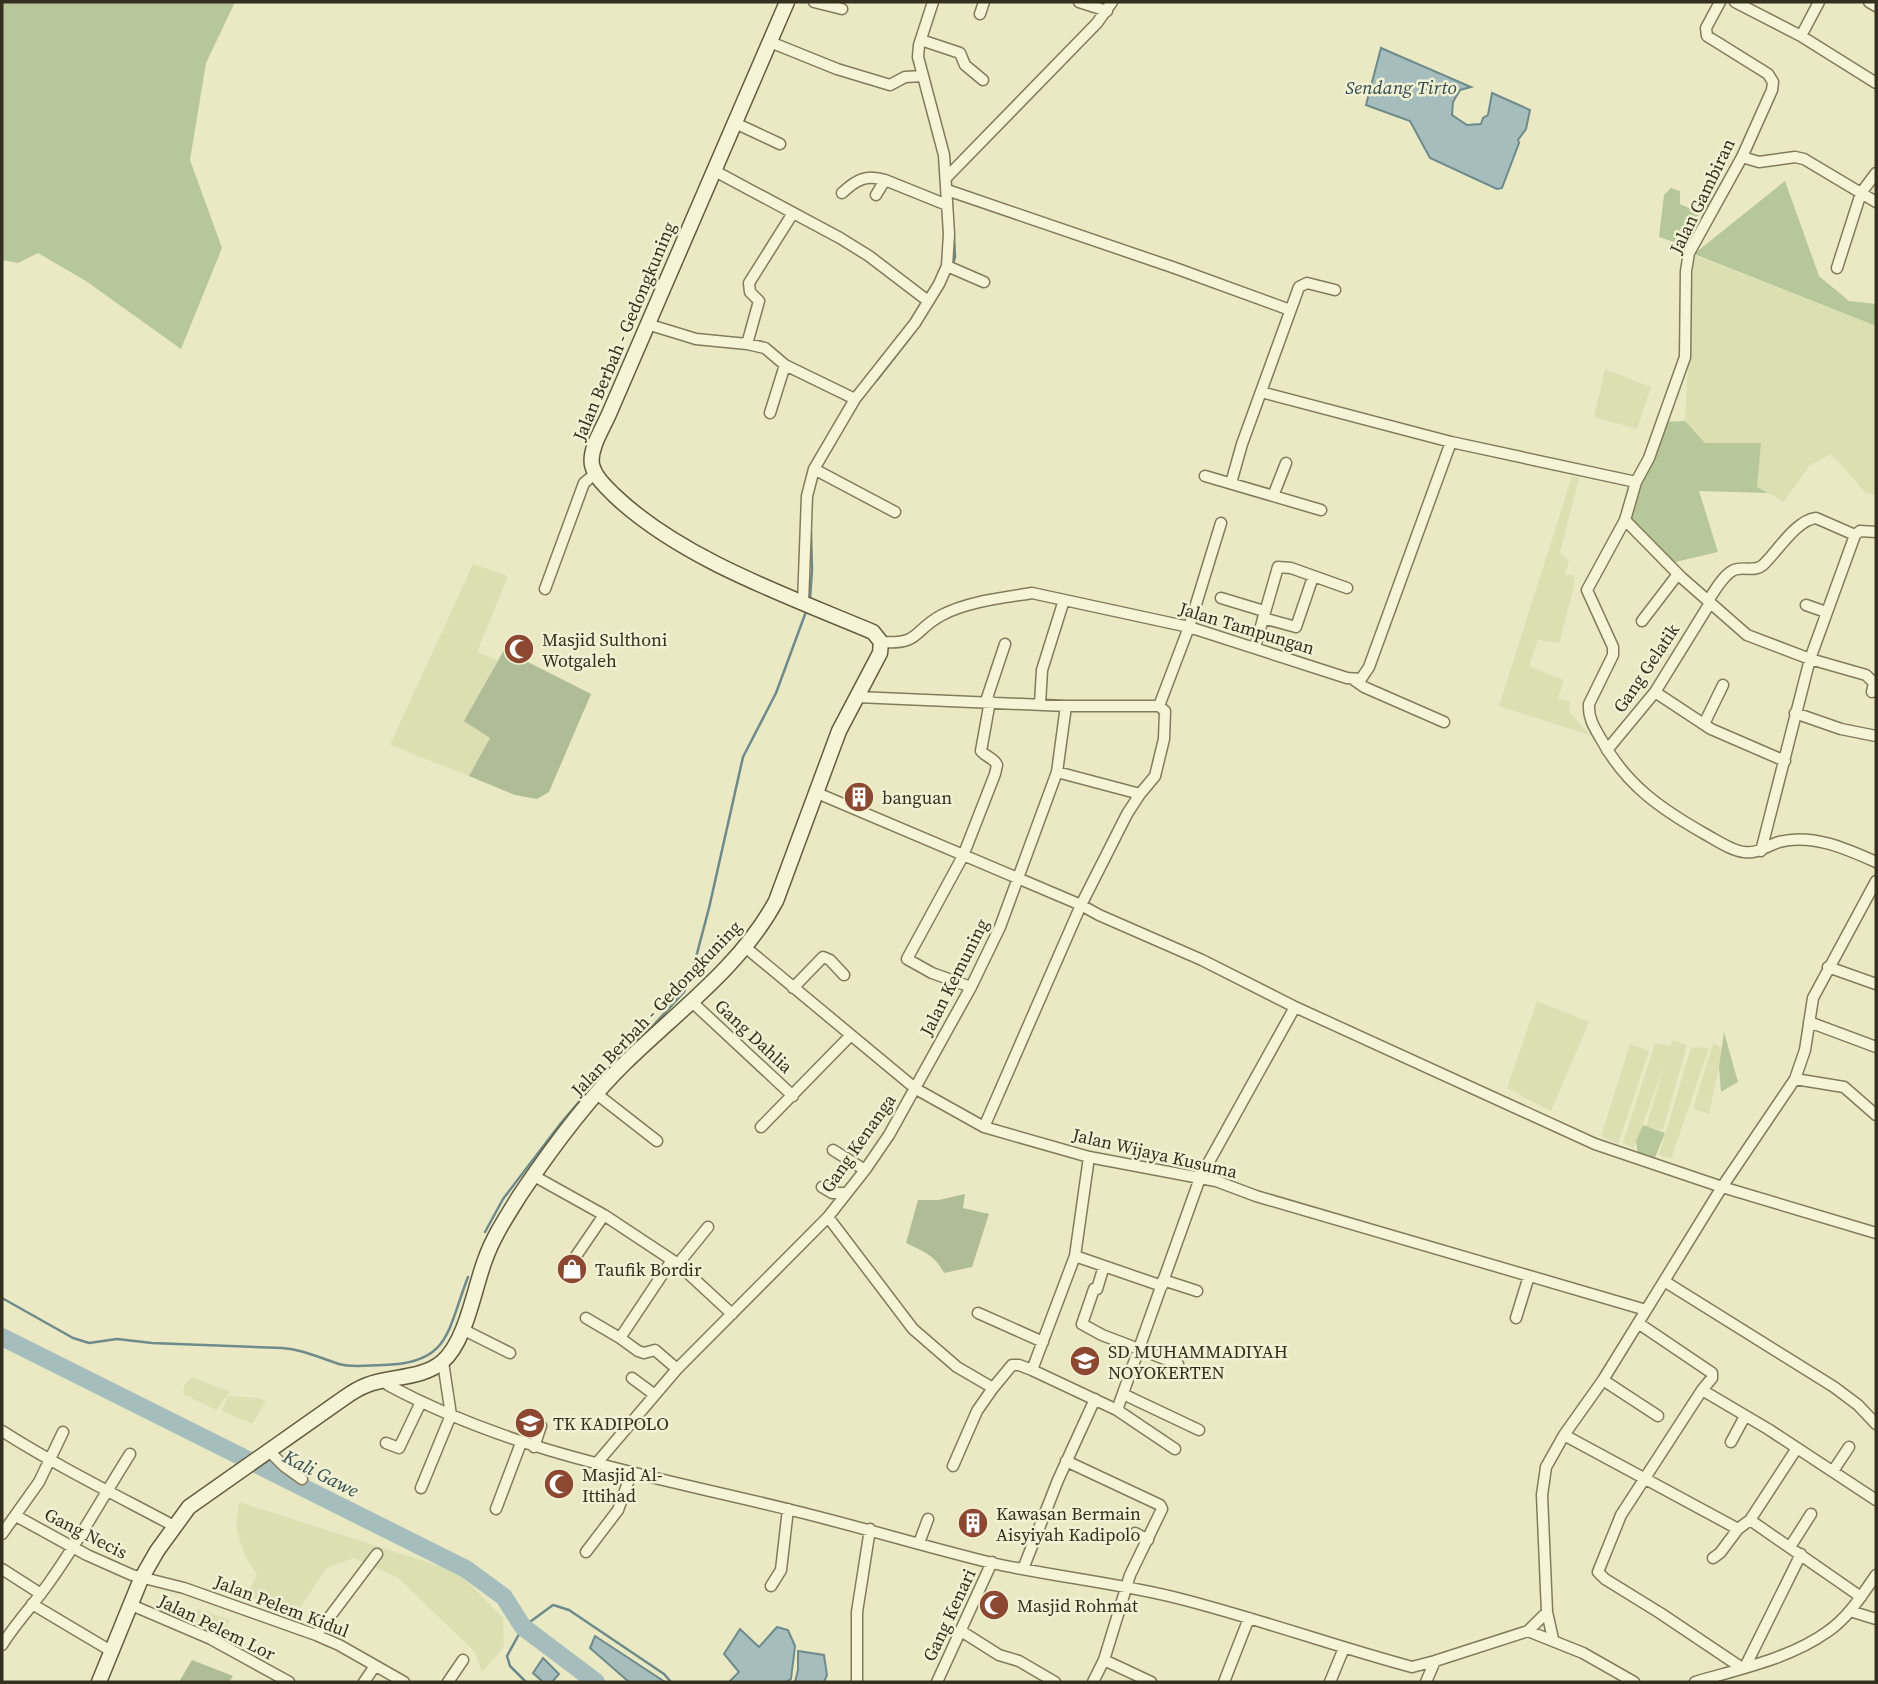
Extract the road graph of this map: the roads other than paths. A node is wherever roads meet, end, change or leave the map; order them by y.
1 (787, 2) edge
2 (814, 2) edge
3 (933, 2) edge
4 (985, 2) edge
5 (1079, 2) edge
6 (1720, 2) edge
7 (1735, 2) edge
8 (1819, 2) edge
9 (1869, 2) edge
10 (1876, 6) edge
11 (1110, 7) edge
12 (842, 9) dead end
13 (980, 14) dead end
14 (1801, 36) junction
15 (921, 40) junction
16 (770, 42) junction
17 (923, 76) junction
18 (984, 80) dead end
19 (1876, 83) edge
20 (734, 123) junction
21 (780, 144) dead end
22 (1742, 158) junction
23 (713, 170) junction
24 (1876, 173) edge
25 (885, 180) junction
26 (946, 184) junction
27 (842, 193) dead end
28 (1861, 193) junction
29 (876, 195) dead end
30 (1876, 202) edge
31 (947, 205) junction
32 (793, 212) junction
33 (952, 268) junction
34 (1837, 268) dead end
35 (984, 282) dead end
36 (1335, 290) dead end
37 (928, 301) junction
38 (1290, 310) junction
39 (647, 324) junction
40 (747, 344) junction
41 (785, 365) junction
42 (1261, 392) junction
43 (855, 398) junction
44 (770, 413) dead end
45 (1451, 442) junction
46 (1286, 463) dead end
47 (817, 471) junction
48 (596, 473) junction
49 (1205, 476) dead end
50 (1636, 482) junction
51 (1231, 483) junction
52 (1273, 496) junction
53 (1321, 510) dead end
54 (895, 512) dead end
55 (1625, 520) junction
56 (1221, 523) dead end
57 (1876, 532) edge
58 (1855, 535) junction
59 (1678, 574) junction
60 (1313, 577) junction
61 (545, 589) dead end
62 (1347, 589) dead end
63 (1221, 597) dead end
64 (1064, 600) junction
65 (1709, 602) junction
66 (808, 605) junction
67 (1806, 605) dead end
68 (1826, 612) junction
69 (1264, 615) junction
70 (1643, 621) dead end
71 (1189, 627) junction
72 (881, 642) junction
73 (1005, 644) dead end
74 (1255, 647) junction
75 (1810, 659) junction
76 (1354, 680) junction
77 (1723, 685) dead end
78 (1655, 692) junction
79 (1872, 692) dead end
80 (857, 696) junction
81 (988, 701) junction
82 (1040, 704) junction
83 (1066, 706) junction
84 (1159, 706) junction
85 (1795, 713) junction
86 (1444, 722) dead end
87 (1704, 724) junction
88 (1876, 736) edge
89 (1606, 750) junction
90 (1785, 761) junction
91 (1058, 772) junction
92 (817, 793) junction
93 (1140, 794) junction
94 (1761, 851) junction
95 (964, 856) junction
96 (1876, 862) edge
97 (1019, 879) junction
98 (1876, 881) edge
99 (1081, 905) junction
100 (745, 947) junction
101 (1828, 967) junction
102 (844, 975) dead end
103 (1876, 984) edge
104 (793, 988) junction
105 (971, 988) junction
106 (692, 1002) junction
107 (1295, 1007) junction
108 (1809, 1022) junction
109 (850, 1036) junction
110 (1876, 1046) edge
111 (1795, 1079) junction
112 (916, 1089) junction
113 (597, 1094) junction
114 (793, 1096) junction
115 (1876, 1115) edge
116 (761, 1127) dead end
117 (984, 1127) junction
118 (657, 1141) dead end
119 (833, 1150) dead end
120 (1089, 1157) junction
121 (865, 1170) junction
122 (534, 1176) junction
123 (1200, 1178) junction
124 (822, 1187) dead end
125 (1723, 1187) junction
126 (846, 1193) junction
127 (604, 1215) junction
128 (828, 1217) junction
129 (708, 1227) dead end
130 (1876, 1233) edge
131 (576, 1256) dead end
132 (1075, 1256) junction
133 (675, 1262) junction
134 (1104, 1266) junction
135 (1528, 1276) junction
136 (1664, 1281) junction
137 (1163, 1283) junction
138 (1197, 1291) dead end
139 (1646, 1310) junction
140 (978, 1313) dead end
141 (732, 1314) junction
142 (586, 1318) dead end
143 (1516, 1318) dead end
144 (1638, 1323) junction
145 (462, 1328) junction
146 (620, 1338) junction
147 (1043, 1342) junction
148 (1139, 1350) junction
149 (510, 1353) dead end
150 (443, 1362) junction
151 (1178, 1364) dead end
152 (677, 1369) junction
153 (1032, 1370) junction
154 (632, 1378) dead end
155 (384, 1380) junction
156 (1604, 1380) junction
157 (993, 1388) junction
158 (1702, 1390) junction
159 (1123, 1394) junction
160 (655, 1395) junction
161 (1095, 1399) junction
162 (421, 1402) junction
163 (1117, 1410) junction
164 (451, 1415) junction
165 (1658, 1416) dead end
166 (1745, 1416) junction
167 (1876, 1424) edge
168 (541, 1426) dead end
169 (1199, 1430) dead end
170 (2, 1432) edge
171 (63, 1432) dead end
172 (1564, 1435) junction
173 (1731, 1442) dead end
174 (386, 1443) dead end
175 (521, 1443) junction
176 (534, 1447) junction
177 (1849, 1447) dead end
178 (1797, 1448) junction
179 (1175, 1449) dead end
180 (266, 1452) junction
181 (130, 1454) dead end
182 (49, 1461) junction
183 (1066, 1461) junction
184 (596, 1464) junction
185 (953, 1466) dead end
186 (1833, 1471) junction
187 (631, 1474) junction
188 (302, 1479) dead end
189 (1645, 1479) junction
190 (421, 1488) dead end
191 (107, 1490) junction
192 (1876, 1500) edge
193 (496, 1509) dead end
194 (788, 1509) junction
195 (1811, 1514) dead end
196 (16, 1516) junction
197 (928, 1519) dead end
198 (1749, 1520) junction
199 (174, 1526) junction
200 (870, 1529) junction
201 (1738, 1529) junction
202 (1135, 1533) dead end
203 (2, 1534) edge
204 (1148, 1540) junction
205 (919, 1543) junction
206 (74, 1547) junction
207 (1790, 1547) junction
208 (586, 1552) dead end
209 (377, 1554) dead end
210 (1801, 1554) junction
211 (1713, 1558) dead end
212 (992, 1562) junction
213 (2, 1569) edge
214 (1023, 1569) junction
215 (1876, 1574) edge
216 (141, 1579) junction
217 (771, 1586) dead end
218 (1126, 1588) junction
219 (41, 1594) junction
220 (1861, 1597) junction
221 (32, 1604) junction
222 (129, 1604) junction
223 (1548, 1612) junction
224 (1850, 1612) junction
225 (1249, 1618) junction
226 (1876, 1619) edge
227 (961, 1631) junction
228 (1528, 1631) junction
229 (316, 1635) junction
230 (1553, 1639) junction
231 (2, 1646) edge
232 (1344, 1648) junction
233 (111, 1651) junction
234 (463, 1660) dead end
235 (1104, 1660) junction
236 (1434, 1661) junction
237 (375, 1666) junction
238 (1744, 1668) junction
239 (100, 1682) edge
240 (289, 1682) edge
241 (364, 1682) edge
242 (404, 1682) edge
243 (448, 1682) edge
244 (857, 1682) edge
245 (937, 1682) edge
246 (1055, 1682) edge
247 (1093, 1682) edge
248 (1151, 1682) edge
249 (1224, 1682) edge
250 (1330, 1682) edge
251 (1426, 1682) edge
252 (1634, 1682) edge
253 (1695, 1682) edge

1 - 16 main road, Jalan Berbah - Gedongkuning
2 - 12 street
3 - 15 street
4 - 13 street
5 - 11 street
6 - 22 street, Jalan Gambiran
7 - 14 street
8 - 14 street
9 - 10 street
11 - 26 street
14 - 19 street
15 - 17 street
15 - 18 street
16 - 17 street
16 - 20 main road, Jalan Berbah - Gedongkuning
17 - 26 street
20 - 21 street
20 - 23 main road, Jalan Berbah - Gedongkuning
22 - 28 street
22 - 50 street, Jalan Gambiran
23 - 32 street
23 - 39 main road, Jalan Berbah - Gedongkuning
24 - 28 street
25 - 27 street
25 - 29 street
25 - 31 street
26 - 31 street
26 - 38 street
28 - 30 street
28 - 34 street
31 - 33 street
32 - 37 street
32 - 40 street
33 - 35 street
33 - 37 street
36 - 38 street
37 - 43 street
38 - 42 street
39 - 40 street
39 - 48 main road, Jalan Berbah - Gedongkuning
40 - 41 street
41 - 43 street
41 - 44 street
42 - 45 street
42 - 51 street
43 - 47 street
45 - 50 street
45 - 76 street
46 - 52 street
47 - 54 street
47 - 66 street
48 - 61 street
48 - 66 main road
49 - 51 street
50 - 55 street, Jalan Gambiran
51 - 52 street
52 - 53 street
55 - 59 street
55 - 89 street, Jalan Gambiran
56 - 71 street
57 - 58 street
58 - 65 street, Gang Gelatik
58 - 68 street
59 - 65 street
59 - 70 street
60 - 62 street
60 - 69 street
60 - 69 street
63 - 69 street
64 - 71 street, Jalan Tampungan
64 - 72 street, Jalan Tampungan
64 - 82 street
65 - 75 street
65 - 78 street, Gang Gelatik
66 - 72 main road
67 - 68 street
68 - 75 street
69 - 74 street
71 - 74 street, Jalan Tampungan
71 - 84 street
72 - 80 main road, Jalan Berbah - Gedongkuning
73 - 81 street
74 - 76 street, Jalan Tampungan
75 - 79 street
75 - 85 street
76 - 86 street, Jalan Tampungan
77 - 87 street
78 - 87 street
78 - 89 street, Gang Gelatik
80 - 81 street
80 - 92 main road, Jalan Berbah - Gedongkuning
81 - 82 street
81 - 95 street
82 - 83 street
83 - 84 street
83 - 91 street, Jalan Kemuning
84 - 93 street
85 - 88 street
85 - 90 street
87 - 90 street
89 - 94 street
90 - 94 street
91 - 93 street
91 - 97 street, Jalan Kemuning
92 - 95 street
92 - 100 main road, Jalan Berbah - Gedongkuning
93 - 99 street
94 - 96 street
95 - 97 street
95 - 105 street
97 - 99 street
97 - 105 street, Jalan Kemuning
98 - 101 street
99 - 107 street
99 - 117 street
100 - 104 street, Jalan Wijaya Kusuma
100 - 106 main road, Jalan Berbah - Gedongkuning
101 - 103 street
101 - 108 street
102 - 104 street
104 - 109 street, Jalan Wijaya Kusuma
105 - 112 street, Jalan Kemuning
106 - 113 main road, Jalan Berbah - Gedongkuning
106 - 114 street, Gang Dahlia
107 - 123 street
107 - 125 street
108 - 110 street
108 - 111 street
109 - 112 street, Jalan Wijaya Kusuma
109 - 114 street, Gang Dahlia
111 - 115 street
111 - 125 street
112 - 117 street, Jalan Wijaya Kusuma
112 - 121 street, Gang Kenanga
113 - 118 street
113 - 122 main road, Jalan Berbah - Gedongkuning
114 - 116 street
117 - 120 street, Jalan Wijaya Kusuma
119 - 121 street
120 - 123 street, Jalan Wijaya Kusuma
120 - 132 street
121 - 126 street, Gang Kenanga
122 - 127 street
122 - 145 main road, Jalan Berbah - Gedongkuning
123 - 135 street, Jalan Wijaya Kusuma
123 - 137 street
124 - 126 street
125 - 130 street
125 - 136 street
126 - 128 street, Gang Kenanga
127 - 131 street
127 - 133 street
128 - 141 street, Gang Kenanga
128 - 157 street
129 - 133 street
132 - 134 street
132 - 147 street
133 - 141 street
133 - 146 street
134 - 137 street
134 - 148 street
135 - 139 street, Jalan Wijaya Kusuma
135 - 143 street
136 - 139 street
136 - 167 street
137 - 138 street
137 - 148 street
139 - 144 street
140 - 147 street
141 - 152 street, Gang Kenanga
142 - 146 street
144 - 156 street
144 - 158 street
145 - 149 street
145 - 150 main road, Jalan Berbah - Gedongkuning
146 - 152 street
147 - 153 street
148 - 151 street
148 - 159 street
150 - 155 main road
150 - 164 street
152 - 160 street, Gang Kenanga
153 - 157 street
153 - 161 street
154 - 160 street
155 - 162 street
155 - 180 main road
156 - 165 street
156 - 172 street
157 - 185 street
158 - 166 street
158 - 189 street
159 - 163 street
159 - 169 street
160 - 184 street, Gang Kenanga
161 - 163 street
161 - 183 street
162 - 164 street
162 - 174 street
163 - 179 street
164 - 175 street
164 - 190 street
166 - 173 street
166 - 178 street
168 - 176 street
170 - 182 street
171 - 182 street
172 - 189 street
172 - 223 street
175 - 176 street
175 - 193 street
176 - 184 street
177 - 186 street
178 - 186 street
178 - 198 street
180 - 188 street
180 - 199 main road
181 - 191 street
182 - 191 street
182 - 196 street
183 - 204 street
183 - 214 street
184 - 187 street
186 - 192 street
187 - 194 street
187 - 208 street
189 - 201 street
189 - 238 street
191 - 199 street
191 - 206 street
194 - 200 street
194 - 217 street
195 - 207 street
196 - 203 street
196 - 206 street, Gang Necis
197 - 205 street
198 - 201 street
198 - 207 street
199 - 216 main road
200 - 205 street
200 - 244 street
201 - 211 street
202 - 204 street
204 - 218 street
205 - 212 street
206 - 216 street, Gang Necis
206 - 219 street
207 - 210 street
209 - 229 street
210 - 220 street
210 - 238 street
212 - 214 street
212 - 227 street, Gang Kenari
213 - 219 street
214 - 218 street
215 - 220 street
216 - 222 main road
216 - 229 street, Jalan Pelem Kidul
218 - 225 street
218 - 235 street
219 - 221 street
220 - 224 street
221 - 231 street
221 - 233 street
222 - 233 main road
222 - 240 street, Jalan Pelem Lor
223 - 228 street
223 - 230 street
224 - 226 street
224 - 238 street
225 - 232 street
225 - 249 street
227 - 245 street, Gang Kenari
227 - 246 street
228 - 230 street
228 - 236 street
229 - 237 street, Jalan Pelem Kidul
230 - 252 street
232 - 236 street
232 - 250 street
233 - 239 main road
234 - 243 street
235 - 247 street
235 - 248 street
236 - 251 street
237 - 241 street
237 - 242 street, Jalan Pelem Kidul
238 - 253 street

